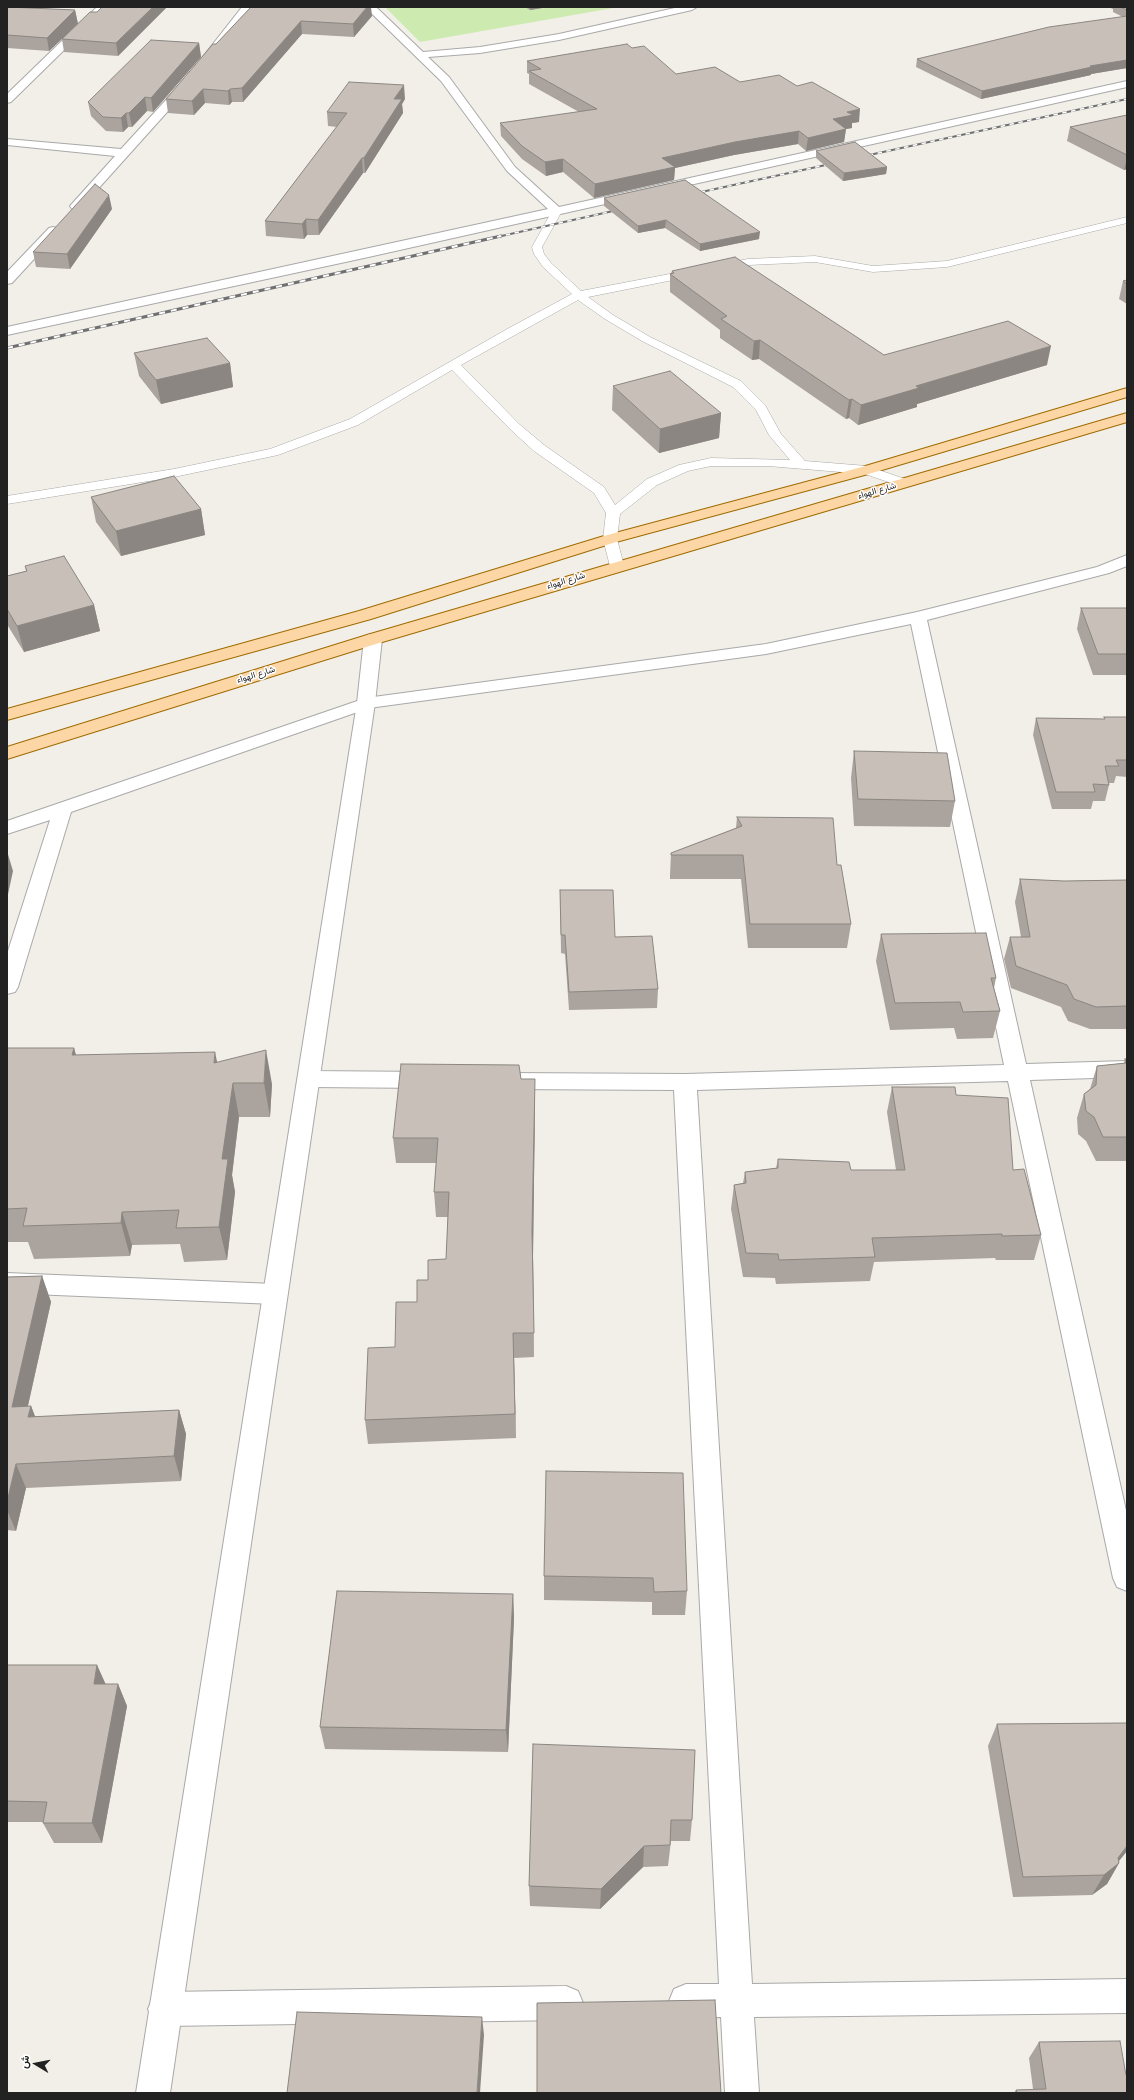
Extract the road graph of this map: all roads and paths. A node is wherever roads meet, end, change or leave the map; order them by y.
1 (103, 7) edge
2 (246, 7) edge
3 (370, 7) edge
4 (692, 7) edge
5 (421, 55) junction
6 (1127, 84) edge
7 (7, 100) edge
8 (7, 142) edge
9 (125, 153) junction
10 (557, 211) junction
11 (70, 212) edge
12 (1127, 220) edge
13 (60, 223) edge
14 (7, 280) edge
15 (579, 295) junction
16 (7, 331) edge
17 (453, 364) junction
18 (1127, 392) edge
19 (1127, 417) edge
20 (802, 466) junction
21 (867, 470) junction
22 (903, 483) junction
23 (7, 500) edge
24 (613, 512) junction
25 (610, 539) junction
26 (1127, 560) edge
27 (617, 566) junction
28 (1103, 570) junction
29 (1127, 571) edge
30 (918, 617) junction
31 (373, 639) junction
32 (366, 703) junction
33 (7, 715) edge
34 (7, 754) edge
35 (63, 808) junction
36 (7, 828) edge
37 (7, 987) edge
38 (1127, 1069) edge
39 (1017, 1072) junction
40 (309, 1080) junction
41 (450, 1080) edge
42 (489, 1080) edge
43 (685, 1082) junction
44 (7, 1283) edge
45 (275, 1294) junction
46 (1127, 1578) edge
47 (1127, 1996) edge
48 (737, 2000) junction
49 (657, 2002) edge
50 (594, 2003) edge
51 (165, 2009) junction
52 (153, 2093) edge
53 (742, 2093) edge

1 - 7 street
2 - 9 street
3 - 5 street
4 - 5 street
5 - 10 street
6 - 10 street
8 - 9 street
9 - 11 street
10 - 15 lane
10 - 16 street
12 - 15 lane
13 - 14 street
15 - 17 lane
15 - 20 lane
17 - 23 lane
17 - 24 lane
18 - 21 main road
19 - 22 main road, شارع الهواء
20 - 21 lane
20 - 24 lane
21 - 22 lane
21 - 25 main road
22 - 27 main road, شارع الهواء
24 - 25 lane
25 - 27 lane
25 - 33 main road
26 - 28 street
27 - 31 main road, شارع الهواء
28 - 29 street
28 - 30 street
30 - 32 street
30 - 39 street
31 - 32 street
31 - 34 main road, شارع الهواء
32 - 35 street
32 - 40 street
35 - 36 street
35 - 37 street
38 - 39 street
39 - 43 street
39 - 46 street
40 - 41 street
40 - 45 street
42 - 43 street
43 - 48 street
44 - 45 street
45 - 51 street
47 - 48 street
48 - 49 street
48 - 53 street
50 - 51 street
51 - 52 street

